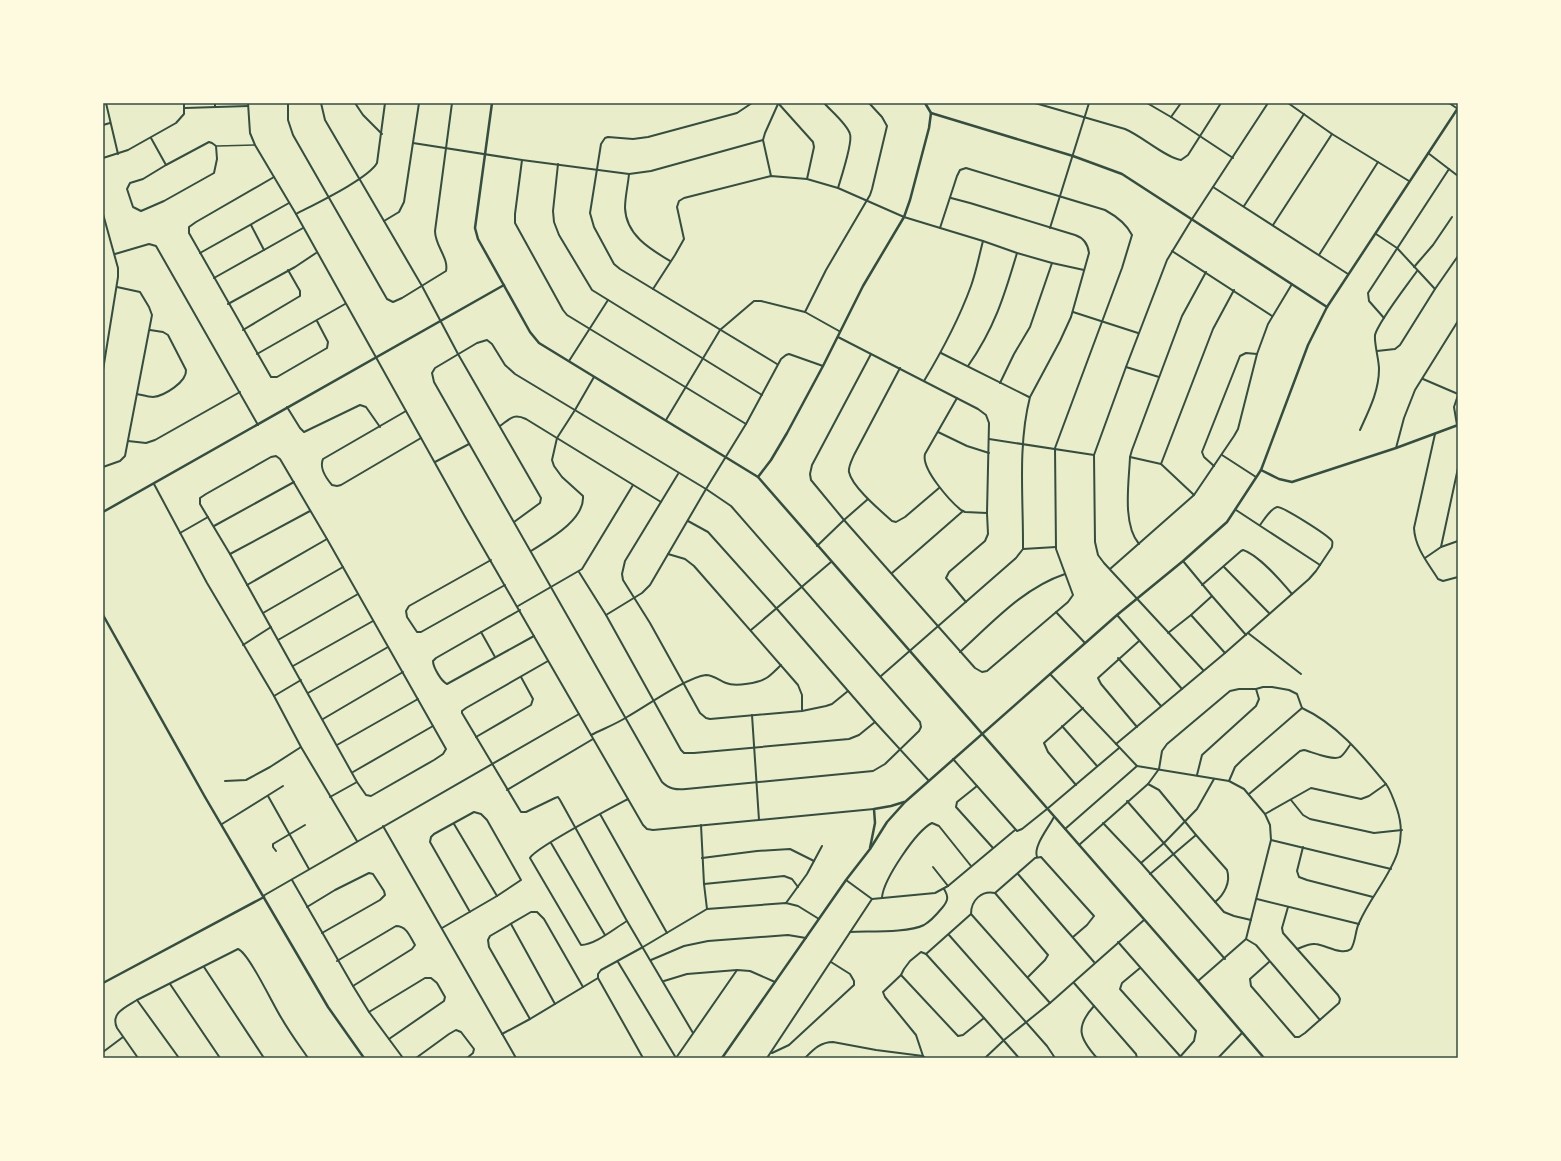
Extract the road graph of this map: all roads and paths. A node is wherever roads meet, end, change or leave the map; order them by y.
1 (106, 103) edge
2 (184, 103) edge
3 (215, 103) edge
4 (288, 103) edge
5 (321, 103) edge
6 (355, 103) edge
7 (385, 103) edge
8 (418, 103) edge
9 (452, 103) edge
10 (492, 103) edge
11 (752, 103) edge
12 (778, 103) edge
13 (824, 103) edge
14 (869, 103) edge
15 (925, 103) edge
16 (1035, 103) edge
17 (1089, 103) edge
18 (1147, 103) edge
19 (1181, 103) edge
20 (1221, 103) edge
21 (1268, 103) edge
22 (1288, 103) edge
23 (1449, 103) edge
24 (248, 105) edge
25 (215, 107) junction
26 (184, 108) junction
27 (1458, 108) edge
28 (931, 113) junction
29 (1304, 114) junction
30 (1085, 117) junction
31 (1171, 117) junction
32 (110, 123) junction
33 (103, 125) edge
34 (382, 134) junction
35 (1332, 134) junction
36 (1200, 136) junction
37 (151, 138) junction
38 (763, 140) junction
39 (413, 143) junction
40 (255, 145) junction
41 (216, 146) junction
42 (446, 149) junction
43 (1428, 153) junction
44 (118, 154) junction
45 (484, 155) junction
46 (1073, 156) junction
47 (103, 158) edge
48 (1233, 158) junction
49 (522, 160) junction
50 (1378, 162) junction
51 (558, 164) junction
52 (166, 165) junction
53 (596, 169) junction
54 (1450, 169) junction
55 (629, 174) junction
56 (771, 176) junction
57 (1458, 176) edge
58 (274, 177) junction
59 (359, 179) junction
60 (808, 179) junction
61 (1410, 182) junction
62 (1213, 187) junction
63 (838, 188) junction
64 (1061, 195) junction
65 (329, 196) junction
66 (950, 198) junction
67 (866, 201) junction
68 (289, 203) junction
69 (1244, 206) junction
70 (103, 214) edge
71 (296, 214) junction
72 (1452, 217) dead end
73 (904, 218) junction
74 (1192, 219) junction
75 (384, 222) junction
76 (251, 225) junction
77 (1273, 225) junction
78 (303, 228) junction
79 (940, 228) junction
80 (1050, 228) junction
81 (1376, 234) junction
82 (983, 241) junction
83 (1397, 248) junction
84 (264, 250) junction
85 (1172, 251) junction
86 (200, 253) junction
87 (316, 253) junction
88 (114, 254) junction
89 (1017, 254) junction
90 (1319, 255) junction
91 (1458, 256) edge
92 (670, 261) junction
93 (1052, 263) junction
94 (1414, 267) junction
95 (288, 270) junction
96 (1084, 270) junction
97 (1417, 270) junction
98 (1206, 272) junction
99 (1349, 275) junction
100 (214, 278) junction
101 (504, 284) junction
102 (1292, 284) junction
103 (117, 286) junction
104 (422, 286) junction
105 (653, 289) junction
106 (1435, 289) junction
107 (1234, 290) junction
108 (608, 300) junction
109 (228, 304) junction
110 (345, 304) junction
111 (1327, 307) junction
112 (805, 312) junction
113 (1073, 312) junction
114 (1272, 316) junction
115 (1384, 318) junction
116 (441, 320) junction
117 (317, 321) junction
118 (1103, 321) junction
119 (1458, 321) edge
120 (590, 328) junction
121 (150, 330) junction
122 (243, 330) junction
123 (720, 330) junction
124 (839, 331) junction
125 (1139, 333) junction
126 (837, 336) junction
127 (1377, 351) junction
128 (941, 353) junction
129 (257, 354) junction
130 (458, 354) junction
131 (871, 354) junction
132 (1257, 354) junction
133 (376, 357) junction
134 (704, 359) junction
135 (568, 362) junction
136 (777, 364) junction
137 (823, 366) junction
138 (968, 366) junction
139 (1126, 367) junction
140 (900, 368) junction
141 (103, 370) edge
142 (594, 377) junction
143 (1159, 377) junction
144 (1422, 378) junction
145 (924, 381) junction
146 (1000, 383) junction
147 (687, 386) junction
148 (240, 392) junction
149 (137, 394) junction
150 (762, 395) junction
151 (1458, 395) edge
152 (1030, 397) junction
153 (957, 398) junction
154 (287, 407) junction
155 (575, 410) junction
156 (406, 411) junction
157 (666, 420) junction
158 (258, 424) junction
159 (746, 424) junction
160 (1458, 425) edge
161 (500, 426) junction
162 (380, 427) junction
163 (1360, 430) dead end
164 (938, 432) junction
165 (1435, 434) junction
166 (422, 438) junction
167 (557, 438) junction
168 (989, 439) junction
169 (128, 441) junction
170 (469, 444) junction
171 (1022, 444) junction
172 (1055, 448) junction
173 (1396, 448) junction
174 (989, 453) junction
175 (1094, 455) junction
176 (1222, 455) junction
177 (726, 457) junction
178 (1130, 457) junction
179 (435, 462) junction
180 (1161, 464) junction
181 (103, 466) edge
182 (1214, 466) junction
183 (1458, 468) edge
184 (1261, 470) junction
185 (678, 474) junction
186 (758, 477) junction
187 (1256, 477) junction
188 (294, 482) junction
189 (154, 484) junction
190 (633, 485) junction
191 (939, 488) junction
192 (706, 489) junction
193 (1194, 496) junction
194 (868, 499) junction
195 (661, 502) junction
196 (1236, 510) junction
197 (310, 511) junction
198 (963, 511) junction
199 (103, 512) edge
200 (987, 513) junction
201 (208, 517) junction
202 (844, 520) junction
203 (688, 521) junction
204 (514, 522) junction
205 (1260, 525) junction
206 (214, 526) junction
207 (180, 533) junction
208 (327, 539) junction
209 (1458, 541) edge
210 (1139, 544) junction
211 (817, 546) junction
212 (1056, 547) junction
213 (1441, 547) junction
214 (1023, 549) junction
215 (531, 552) junction
216 (230, 554) junction
217 (668, 554) junction
218 (1425, 558) junction
219 (491, 560) junction
220 (1183, 561) junction
221 (831, 562) junction
222 (1320, 565) junction
223 (343, 567) junction
224 (1224, 567) junction
225 (1110, 570) junction
226 (579, 572) junction
227 (892, 573) junction
228 (1065, 574) junction
229 (1458, 577) edge
230 (247, 585) junction
231 (505, 585) junction
232 (1202, 585) junction
233 (552, 587) junction
234 (802, 587) junction
235 (358, 594) junction
236 (1292, 594) junction
237 (1212, 596) junction
238 (634, 598) junction
239 (1136, 599) junction
240 (966, 602) junction
241 (518, 606) junction
242 (777, 609) junction
243 (520, 610) junction
244 (1056, 612) junction
245 (263, 613) junction
246 (1270, 613) junction
247 (103, 615) edge
248 (606, 615) junction
249 (1117, 615) junction
250 (1191, 616) junction
251 (373, 621) junction
252 (938, 626) junction
253 (271, 628) junction
254 (750, 630) junction
255 (481, 632) junction
256 (1168, 633) junction
257 (1247, 634) junction
258 (535, 636) junction
259 (278, 640) junction
260 (1139, 641) junction
261 (1085, 643) junction
262 (243, 645) junction
263 (388, 647) junction
264 (910, 651) junction
265 (960, 652) junction
266 (1225, 653) junction
267 (495, 657) junction
268 (1118, 658) junction
269 (548, 661) junction
270 (781, 665) junction
271 (293, 666) junction
272 (1203, 670) junction
273 (403, 672) junction
274 (1050, 674) junction
275 (1301, 674) dead end
276 (881, 676) junction
277 (522, 677) junction
278 (301, 680) junction
279 (684, 683) junction
280 (1182, 689) junction
281 (1256, 689) junction
282 (848, 691) junction
283 (308, 693) junction
284 (274, 696) junction
285 (418, 699) junction
286 (654, 701) junction
287 (1161, 706) junction
288 (1083, 708) junction
289 (1302, 708) junction
290 (802, 711) junction
291 (579, 714) junction
292 (752, 715) junction
293 (626, 718) junction
294 (323, 719) junction
295 (875, 722) junction
296 (434, 726) junction
297 (1062, 726) junction
298 (1137, 727) junction
299 (982, 734) junction
300 (591, 735) junction
301 (476, 737) junction
302 (593, 739) junction
303 (1116, 744) junction
304 (338, 745) junction
305 (1350, 745) junction
306 (300, 747) junction
307 (754, 748) junction
308 (1120, 748) junction
309 (899, 749) junction
310 (954, 759) junction
311 (492, 764) junction
312 (1097, 766) junction
313 (1137, 766) junction
314 (1159, 769) junction
315 (353, 772) junction
316 (1197, 775) junction
317 (1214, 779) junction
318 (225, 781) dead end
319 (929, 781) junction
320 (1229, 781) junction
321 (357, 782) junction
322 (757, 783) junction
323 (1076, 784) junction
324 (1148, 784) junction
325 (1386, 784) junction
326 (284, 786) dead end
327 (977, 786) junction
328 (507, 790) junction
329 (1249, 794) junction
330 (268, 796) junction
331 (330, 797) junction
332 (628, 799) junction
333 (1291, 800) junction
334 (1127, 801) junction
335 (905, 802) junction
336 (874, 809) junction
337 (1047, 809) junction
338 (600, 814) junction
339 (1265, 814) junction
340 (1054, 817) junction
341 (759, 820) junction
342 (1186, 821) junction
343 (1103, 823) junction
344 (222, 824) junction
345 (454, 824) junction
346 (305, 825) dead end
347 (701, 825) junction
348 (383, 826) junction
349 (575, 828) junction
350 (1065, 829) junction
351 (1015, 830) junction
352 (1402, 830) junction
353 (290, 834) junction
354 (1196, 835) junction
355 (1271, 840) junction
356 (357, 841) junction
357 (551, 843) junction
358 (1164, 843) junction
359 (1078, 845) junction
360 (822, 846) dead end
361 (1303, 847) junction
362 (992, 848) junction
363 (870, 849) junction
364 (276, 851) dead end
365 (1174, 854) junction
366 (1037, 857) junction
367 (702, 858) junction
368 (814, 861) junction
369 (1141, 863) junction
370 (972, 866) junction
371 (933, 867) dead end
372 (309, 869) junction
373 (1390, 869) junction
374 (1018, 874) junction
375 (1150, 874) junction
376 (292, 880) junction
377 (846, 880) junction
378 (704, 884) junction
379 (948, 886) junction
380 (798, 887) junction
381 (944, 889) junction
382 (995, 892) junction
383 (497, 896) junction
384 (264, 897) junction
385 (882, 897) junction
386 (1373, 897) junction
387 (872, 899) junction
388 (1257, 900) junction
389 (1215, 902) junction
390 (786, 903) junction
391 (307, 907) junction
392 (1288, 907) junction
393 (707, 910) junction
394 (470, 912) junction
395 (971, 914) junction
396 (819, 919) junction
397 (1144, 920) junction
398 (1252, 920) junction
399 (628, 921) junction
400 (511, 924) junction
401 (1358, 924) junction
402 (442, 928) junction
403 (850, 932) junction
404 (322, 933) junction
405 (668, 933) junction
406 (949, 934) junction
407 (605, 935) junction
408 (1073, 937) junction
409 (806, 938) junction
410 (1246, 939) junction
411 (1118, 942) junction
412 (643, 947) junction
413 (1297, 949) junction
414 (926, 954) junction
415 (1225, 958) junction
416 (651, 960) junction
417 (337, 961) junction
418 (618, 962) junction
419 (831, 962) junction
420 (1094, 962) junction
421 (1269, 962) junction
422 (204, 967) junction
423 (1140, 968) junction
424 (737, 970) junction
425 (901, 975) junction
426 (1028, 977) junction
427 (598, 978) junction
428 (1198, 980) junction
429 (664, 981) junction
430 (775, 982) junction
431 (1073, 982) junction
432 (103, 983) edge
433 (170, 984) junction
434 (353, 986) junction
435 (583, 987) junction
436 (137, 1000) junction
437 (1050, 1003) junction
438 (555, 1004) junction
439 (1094, 1006) junction
440 (369, 1012) junction
441 (984, 1018) junction
442 (530, 1019) junction
443 (1320, 1020) junction
444 (1026, 1022) junction
445 (1242, 1032) junction
446 (693, 1033) junction
447 (502, 1034) junction
448 (123, 1037) junction
449 (389, 1039) junction
450 (1004, 1040) junction
451 (103, 1052) edge
452 (772, 1053) junction
453 (924, 1057) edge
454 (1180, 1057) edge
455 (138, 1058) edge
456 (179, 1058) edge
457 (220, 1058) edge
458 (264, 1058) edge
459 (308, 1058) edge
460 (364, 1058) edge
461 (403, 1058) edge
462 (416, 1058) edge
463 (467, 1058) edge
464 (516, 1058) edge
465 (643, 1058) edge
466 (676, 1058) edge
467 (722, 1058) edge
468 (767, 1058) edge
469 (805, 1058) edge
470 (986, 1058) edge
471 (1019, 1058) edge
472 (1055, 1058) edge
473 (1097, 1058) edge
474 (1137, 1058) edge
475 (1218, 1058) edge
476 (1264, 1058) edge

1 - 32 street
2 - 26 street
3 - 25 street
4 - 65 street
5 - 59 street
6 - 34 street
7 - 34 street
8 - 39 street
9 - 42 street
10 - 45 street
11 - 53 street
12 - 38 street
12 - 60 street
13 - 63 street
14 - 67 street
15 - 28 street
16 - 30 street
17 - 30 street
18 - 31 street
19 - 31 street
20 - 36 street
21 - 48 street
22 - 29 street
23 - 27 street
24 - 25 street
24 - 40 street
25 - 26 street
26 - 37 street
27 - 43 street
28 - 46 street
28 - 73 street
29 - 35 street
29 - 69 street
30 - 36 street
30 - 46 street
31 - 36 street
32 - 33 street
32 - 44 street
34 - 59 street
35 - 50 street
35 - 77 street
36 - 48 street
37 - 44 street
37 - 52 street
38 - 55 street
38 - 56 street
39 - 42 street
39 - 75 street
40 - 41 street
40 - 58 street
41 - 52 street
41 - 52 street
42 - 45 street
42 - 104 street
43 - 54 street
43 - 61 street
44 - 47 street
45 - 49 street
45 - 101 street
46 - 64 street
46 - 74 street
48 - 62 street
49 - 51 street
49 - 120 street
50 - 61 street
50 - 90 street
51 - 53 street
51 - 108 street
53 - 55 street
53 - 105 street
54 - 57 street
54 - 83 street
55 - 92 street
56 - 60 street
56 - 92 street
58 - 68 street
58 - 86 street
59 - 65 street
59 - 75 street
60 - 63 street
61 - 81 street
62 - 69 street
62 - 74 street
63 - 67 street
64 - 66 street
64 - 80 street
64 - 118 street
65 - 71 street
65 - 104 street
66 - 79 street
66 - 80 street
67 - 73 street
67 - 112 street
68 - 71 street
68 - 76 street
69 - 77 street
70 - 88 street
71 - 78 street
72 - 94 street
73 - 79 street
73 - 124 street
74 - 85 street
74 - 102 street
75 - 104 street
76 - 84 street
76 - 86 street
77 - 90 street
78 - 84 street
78 - 87 street
79 - 82 street
80 - 96 street
81 - 83 street
81 - 99 street
82 - 89 street
82 - 128 street
83 - 94 street
83 - 115 street
84 - 100 street
85 - 98 street
85 - 125 street
86 - 100 street
87 - 95 street
87 - 110 street
88 - 103 street
88 - 148 street
89 - 93 street
89 - 138 street
90 - 99 street
91 - 106 street
92 - 105 street
93 - 96 street
93 - 146 street
94 - 97 street
95 - 109 street
95 - 122 street
96 - 113 street
97 - 106 street
97 - 115 street
98 - 107 street
98 - 143 street
99 - 111 street
100 - 109 street
101 - 116 street
101 - 135 street
102 - 111 street
102 - 114 street
103 - 121 street
103 - 141 street
104 - 116 street
105 - 123 street
106 - 127 street
107 - 114 street
107 - 180 street
108 - 120 street
108 - 134 street
109 - 122 street
110 - 117 street
110 - 133 street
111 - 184 street
112 - 123 street
112 - 124 street
113 - 118 street
113 - 152 street
114 - 132 street
115 - 127 street
116 - 130 street
116 - 133 street
117 - 129 street
117 - 129 street
118 - 125 street
118 - 172 street
119 - 144 street
120 - 135 street
120 - 147 street
121 - 149 street
121 - 149 street
122 - 129 street
123 - 134 street
123 - 136 street
124 - 126 street
125 - 139 street
126 - 131 street
126 - 137 street
127 - 163 street
128 - 138 street
128 - 145 street
130 - 155 street
130 - 161 street
130 - 170 street
131 - 140 street
131 - 202 street
132 - 176 street
132 - 182 street
133 - 154 street
133 - 156 street
134 - 147 street
134 - 150 street
135 - 142 street
136 - 137 street
136 - 150 street
137 - 186 street
138 - 146 street
139 - 143 street
139 - 175 street
140 - 145 street
140 - 194 street
142 - 155 street
142 - 157 street
143 - 178 street
144 - 151 street
144 - 173 street
145 - 153 street
146 - 152 street
147 - 157 street
147 - 159 street
148 - 158 street
148 - 169 street
149 - 169 street
150 - 159 street
151 - 160 street
152 - 171 street
153 - 164 street
153 - 168 street
154 - 158 street
154 - 162 street
155 - 167 street
155 - 185 street
156 - 162 street
156 - 166 street
157 - 177 street
158 - 189 street
159 - 177 street
160 - 165 street
161 - 167 street
161 - 204 street
162 - 166 street
164 - 174 street
164 - 191 street
165 - 173 street
165 - 218 street
166 - 179 street
167 - 190 street
167 - 215 street
168 - 171 street
168 - 174 street
169 - 181 street
170 - 179 street
170 - 204 street
171 - 172 street
171 - 214 street
172 - 175 street
172 - 212 street
173 - 184 street
174 - 200 street
175 - 225 street
176 - 182 street
176 - 187 street
177 - 186 street
177 - 192 street
178 - 180 street
178 - 210 street
179 - 219 street
180 - 193 street
182 - 193 street
183 - 213 street
184 - 187 street
185 - 192 street
185 - 195 street
186 - 211 street
187 - 196 street
188 - 197 street
188 - 201 street
188 - 206 street
189 - 199 street
189 - 207 street
190 - 195 street
190 - 226 street
191 - 194 street
191 - 198 street
192 - 203 street
192 - 234 street
193 - 210 street
194 - 202 street
195 - 238 street
196 - 205 street
196 - 220 street
197 - 208 street
197 - 216 street
198 - 200 street
198 - 227 street
200 - 240 street
201 - 206 street
201 - 207 street
202 - 211 street
202 - 227 street
203 - 217 street
203 - 242 street
204 - 215 street
205 - 222 street
205 - 222 street
206 - 216 street
207 - 262 street
208 - 223 street
208 - 230 street
209 - 213 street
210 - 225 street
211 - 221 street
212 - 214 street
212 - 228 street
213 - 218 street
214 - 240 street
215 - 233 street
216 - 230 street
217 - 238 street
217 - 254 street
218 - 229 street
219 - 231 street
219 - 231 street
220 - 232 street
220 - 239 street
221 - 234 street
221 - 264 street
222 - 236 street
223 - 235 street
223 - 245 street
224 - 232 street
224 - 236 street
224 - 246 street
225 - 239 street
226 - 233 street
226 - 248 street
227 - 252 street
228 - 244 street
228 - 265 street
230 - 245 street
231 - 241 street
232 - 237 street
233 - 241 street
233 - 293 street
234 - 242 street
234 - 276 street
235 - 251 street
235 - 259 street
236 - 246 street
237 - 250 street
237 - 257 street
238 - 248 street
238 - 279 street
239 - 249 street
239 - 256 street
240 - 252 street
241 - 243 street
242 - 254 street
242 - 282 street
243 - 255 street
243 - 258 street
244 - 261 street
244 - 265 street
245 - 253 street
246 - 257 street
247 - 344 street
248 - 286 street
249 - 260 street
249 - 261 street
250 - 256 street
250 - 266 street
251 - 263 street
251 - 271 street
252 - 264 street
252 - 265 street
253 - 259 street
253 - 262 street
254 - 270 street
255 - 267 street
255 - 267 street
256 - 272 street
257 - 266 street
257 - 275 street
258 - 267 street
258 - 269 street
259 - 271 street
260 - 268 street
260 - 280 street
261 - 274 street
262 - 284 street
263 - 273 street
263 - 283 street
264 - 276 street
264 - 299 street
266 - 272 street
268 - 287 street
268 - 298 street
269 - 277 street
269 - 291 street
270 - 279 street
270 - 290 street
271 - 278 street
272 - 280 street
273 - 285 street
273 - 294 street
274 - 288 street
274 - 299 street
276 - 309 street
277 - 301 street
277 - 301 street
278 - 283 street
278 - 284 street
279 - 286 street
279 - 292 street
280 - 287 street
281 - 289 street
281 - 314 street
281 - 316 street
282 - 290 street
282 - 295 street
283 - 294 street
284 - 306 street
285 - 296 street
285 - 304 street
286 - 293 street
286 - 307 street
287 - 298 street
288 - 297 street
288 - 303 street
289 - 305 street
289 - 320 street
290 - 292 street
291 - 300 street
291 - 311 street
292 - 307 street
293 - 300 street
293 - 322 street
294 - 304 street
295 - 307 street
295 - 309 street
296 - 315 street
296 - 321 street
297 - 312 street
297 - 323 street
298 - 303 street
299 - 310 street
299 - 337 street
300 - 302 street
301 - 311 street
302 - 328 street
302 - 332 street
303 - 308 street
304 - 315 street
305 - 325 street
305 - 329 street
306 - 318 street
306 - 331 street
307 - 322 street
308 - 312 street
308 - 313 street
309 - 319 street
309 - 322 street
310 - 319 street
310 - 327 street
311 - 328 street
311 - 348 street
312 - 323 street
313 - 314 street
313 - 350 street
314 - 316 street
314 - 324 street
315 - 321 street
316 - 317 street
317 - 320 street
317 - 342 street
319 - 335 street
320 - 329 street
321 - 331 street
322 - 341 street
323 - 337 street
324 - 334 street
324 - 342 street
325 - 333 street
325 - 352 street
326 - 330 street
327 - 351 street
327 - 362 street
328 - 349 street
329 - 339 street
330 - 344 street
330 - 353 street
331 - 356 street
332 - 338 street
332 - 347 street
333 - 339 street
333 - 352 street
334 - 343 street
334 - 358 street
335 - 336 street
335 - 363 street
336 - 341 street
336 - 363 street
337 - 340 street
337 - 351 street
338 - 349 street
338 - 405 street
339 - 355 street
340 - 350 street
340 - 366 street
341 - 347 street
342 - 354 street
342 - 358 street
343 - 359 street
343 - 369 street
344 - 384 street
345 - 383 street
345 - 383 street
345 - 394 street
346 - 353 street
347 - 367 street
348 - 356 street
348 - 402 street
349 - 357 street
349 - 399 street
350 - 359 street
351 - 362 street
352 - 373 street
353 - 364 street
353 - 372 street
354 - 365 street
354 - 389 street
355 - 361 street
355 - 388 street
356 - 372 street
357 - 407 street
357 - 407 street
358 - 365 street
358 - 369 street
359 - 397 street
360 - 368 street
361 - 373 street
361 - 386 street
362 - 370 street
363 - 377 street
365 - 375 street
365 - 389 street
366 - 374 street
366 - 408 street
367 - 368 street
367 - 378 street
368 - 380 street
369 - 375 street
370 - 379 street
370 - 385 street
371 - 379 street
372 - 376 street
373 - 386 street
374 - 382 street
374 - 408 street
375 - 415 street
376 - 384 street
376 - 391 street
377 - 387 street
377 - 396 street
378 - 380 street
378 - 393 street
379 - 381 street
380 - 390 street
381 - 385 street
381 - 403 street
382 - 395 street
382 - 426 street
383 - 394 street
384 - 432 street
384 - 460 street
385 - 387 street
386 - 401 street
387 - 403 street
388 - 392 street
388 - 398 street
389 - 398 street
390 - 393 street
390 - 396 street
391 - 404 street
391 - 404 street
392 - 401 street
392 - 413 street
393 - 405 street
394 - 402 street
395 - 406 street
395 - 426 street
396 - 409 street
397 - 411 street
397 - 428 street
398 - 410 street
399 - 407 street
399 - 412 street
400 - 435 street
400 - 438 street
400 - 442 street
401 - 413 street
402 - 447 street
403 - 419 street
404 - 417 street
405 - 412 street
406 - 414 street
406 - 444 street
408 - 420 street
409 - 416 street
409 - 430 street
410 - 415 street
410 - 421 street
411 - 420 street
411 - 423 street
412 - 416 street
412 - 418 street
413 - 443 street
414 - 425 street
414 - 441 street
415 - 428 street
416 - 429 street
417 - 434 street
417 - 434 street
418 - 427 street
418 - 466 street
419 - 452 street
419 - 452 street
420 - 431 street
421 - 443 street
421 - 443 street
422 - 433 street
422 - 458 street
422 - 459 street
423 - 454 street
423 - 454 street
424 - 429 street
424 - 430 street
424 - 446 street
425 - 441 street
425 - 453 street
426 - 437 street
427 - 435 street
427 - 465 street
428 - 445 street
429 - 446 street
430 - 467 street
431 - 437 street
431 - 439 street
433 - 436 street
433 - 457 street
434 - 440 street
435 - 438 street
436 - 448 street
436 - 456 street
437 - 444 street
438 - 442 street
439 - 473 street
439 - 474 street
440 - 449 street
440 - 449 street
441 - 450 street
442 - 447 street
444 - 450 street
444 - 472 street
445 - 475 street
445 - 476 street
446 - 466 street
447 - 464 street
448 - 451 street
448 - 455 street
449 - 461 street
450 - 470 street
450 - 471 street
452 - 468 street
453 - 469 street
462 - 463 street

